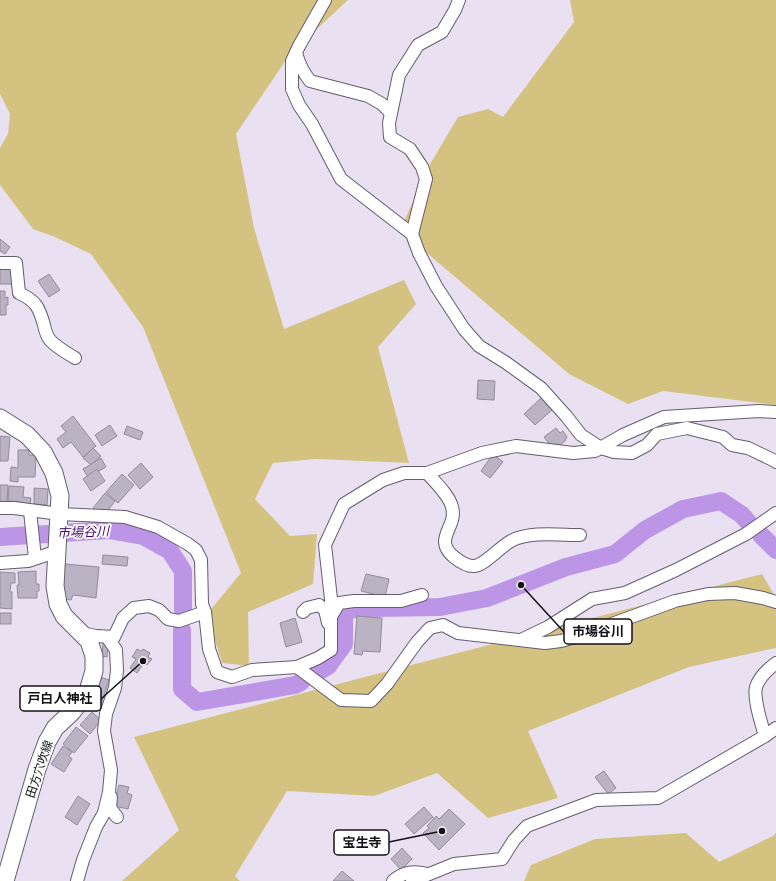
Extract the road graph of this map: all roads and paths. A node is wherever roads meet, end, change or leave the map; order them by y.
1 (325, 0) edge
2 (459, 0) edge
3 (296, 53) junction
4 (391, 113) junction
5 (412, 234) junction
6 (0, 263) edge
7 (75, 358) dead end
8 (776, 412) edge
9 (0, 418) edge
10 (601, 448) junction
11 (776, 462) edge
12 (427, 473) junction
13 (0, 508) edge
14 (776, 513) edge
15 (30, 515) junction
16 (60, 518) junction
17 (580, 535) dead end
18 (58, 548) junction
19 (34, 554) junction
20 (0, 563) edge
21 (422, 595) dead end
22 (776, 602) edge
23 (205, 612) junction
24 (303, 612) dead end
25 (331, 616) junction
26 (81, 633) junction
27 (107, 637) junction
28 (331, 638) junction
29 (521, 640) junction
30 (776, 663) edge
31 (297, 667) junction
32 (776, 728) edge
33 (765, 736) junction
34 (109, 788) junction
35 (116, 817) dead end
36 (429, 874) junction
37 (6, 881) edge
38 (77, 881) edge
39 (393, 881) edge
40 (413, 881) edge

1 - 3 street
2 - 4 street
3 - 4 street
3 - 5 street
4 - 5 street
5 - 10 street
6 - 7 street
8 - 10 street
9 - 16 main road, 田方穴吹線
10 - 11 street
10 - 12 street
12 - 17 street
12 - 25 street
13 - 15 street
14 - 29 street
15 - 16 street
15 - 19 street
16 - 18 main road, 田方穴吹線
16 - 23 street
18 - 19 street
18 - 26 main road, 田方穴吹線
19 - 20 street
21 - 25 street
22 - 29 street
23 - 27 street
23 - 31 street
24 - 28 street
25 - 28 street
26 - 27 street
26 - 37 main road, 田方穴吹線
27 - 34 street
28 - 31 street
29 - 31 street
30 - 33 street
32 - 33 street
33 - 36 street
34 - 35 street
34 - 38 street
36 - 39 street
36 - 40 street

